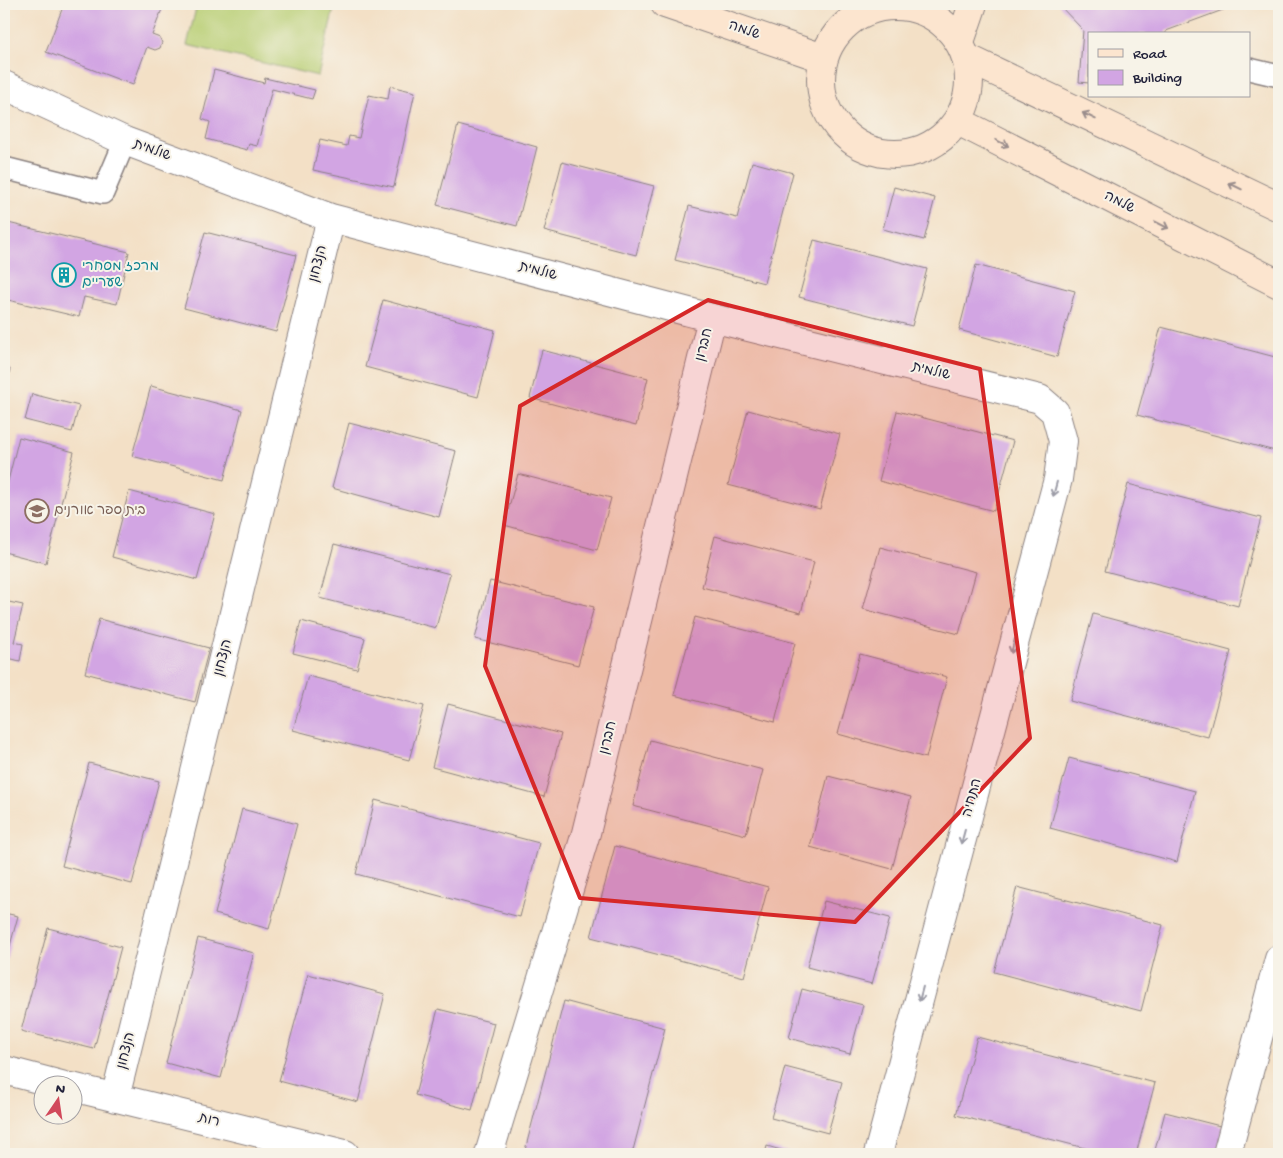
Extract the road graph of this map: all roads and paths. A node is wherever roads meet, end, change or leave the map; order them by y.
1 (665, 4) edge
2 (973, 4) edge
3 (924, 7) edge
4 (963, 50) junction
5 (823, 58) junction
6 (1250, 69) edge
7 (1279, 76) edge
8 (4, 85) edge
9 (958, 121) junction
10 (125, 141) junction
11 (4, 168) edge
12 (1279, 207) edge
13 (331, 218) junction
14 (1279, 284) edge
15 (712, 318) junction
16 (1063, 441) joint
17 (1279, 959) edge
18 (4, 1070) edge
19 (32, 1077) edge
20 (82, 1090) edge
21 (115, 1098) junction
22 (345, 1154) edge
23 (489, 1154) edge
24 (878, 1154) edge
25 (1228, 1154) edge

1 - 5 street, שלמה
2 - 4 street
3 - 4 street
3 - 5 street
4 - 9 street
12 -> 4 street
5 - 9 street
6 - 7 lane
8 - 10 street, שולמית
9 -> 14 street, שלמה
10 - 11 lane
10 - 13 street, שולמית
13 - 15 street, שולמית
13 - 21 street, הנצחון
15 - 16 street, שולמית
15 - 23 street, חברון
16 -> 24 street, התחיה
17 - 25 street
18 - 19 street
20 - 21 street, רות
21 - 22 street, רות

